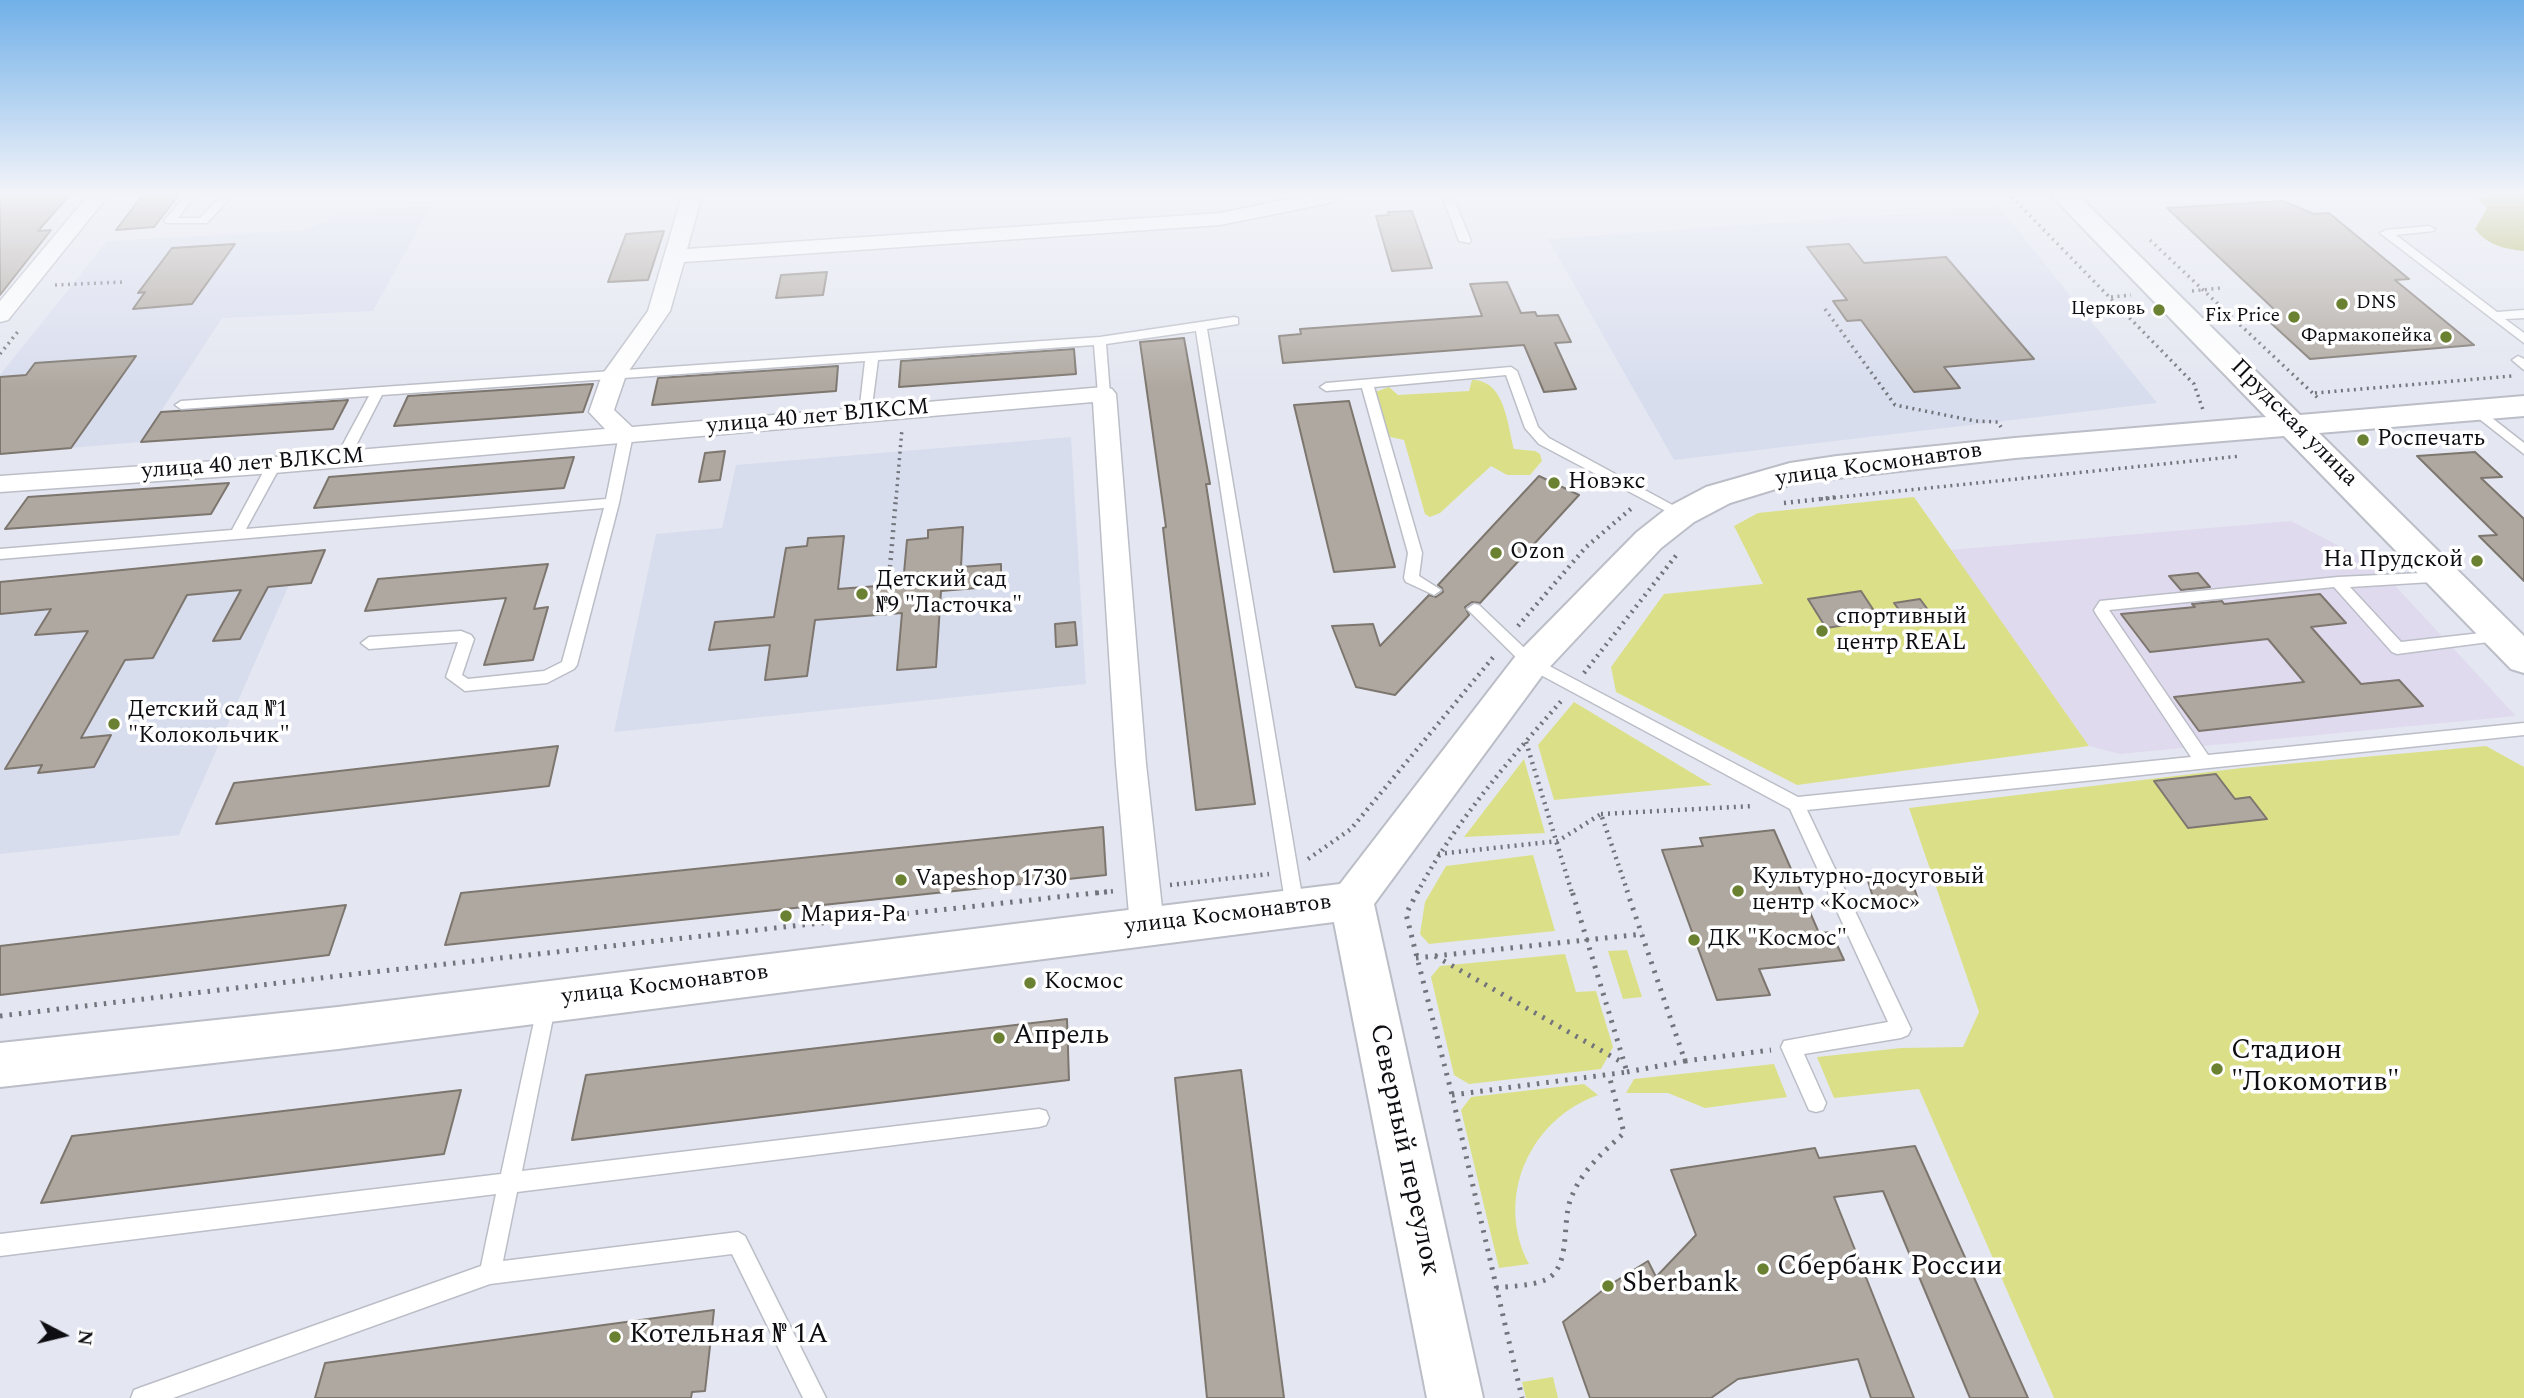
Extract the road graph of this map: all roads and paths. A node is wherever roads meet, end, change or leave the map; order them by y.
1 (47, 257) edge
2 (676, 257) edge
3 (2071, 257) edge
4 (2127, 257) edge
5 (2168, 257) edge
6 (2417, 257) edge
7 (123, 282) dead end
8 (55, 285) dead end
9 (1825, 309) dead end
10 (2524, 314) edge
11 (0, 315) edge
12 (2494, 317) junction
13 (1234, 321) dead end
14 (1201, 327) junction
15 (2524, 339) edge
16 (1100, 341) junction
17 (872, 357) junction
18 (614, 375) junction
19 (2524, 375) edge
20 (1367, 384) junction
21 (1326, 387) dead end
22 (379, 391) junction
23 (1104, 394) junction
24 (2314, 394) junction
25 (181, 405) dead end
26 (2524, 406) edge
27 (904, 411) junction
28 (2478, 411) junction
29 (865, 414) junction
30 (2340, 420) junction
31 (2294, 424) junction
32 (2216, 431) junction
33 (626, 435) junction
34 (2015, 449) junction
35 (2524, 450) edge
36 (342, 459) junction
37 (274, 465) junction
38 (2038, 476) junction
39 (0, 484) edge
40 (1648, 496) junction
41 (612, 503) junction
42 (1771, 504) dead end
43 (1685, 528) junction
44 (236, 535) junction
45 (0, 554) edge
46 (890, 568) dead end
47 (2442, 577) junction
48 (2338, 582) junction
49 (1434, 590) dead end
50 (1474, 609) dead end
51 (369, 643) dead end
52 (2513, 647) edge
53 (1519, 652) junction
54 (1573, 687) junction
55 (2524, 729) edge
56 (1526, 741) junction
57 (2202, 760) junction
58 (1796, 803) junction
59 (1601, 814) junction
60 (1558, 841) junction
61 (1438, 854) junction
62 (1293, 890) junction
63 (1352, 901) junction
64 (1145, 907) junction
65 (1643, 934) junction
66 (1587, 940) junction
67 (1434, 956) junction
68 (1416, 958) junction
69 (547, 1000) junction
70 (0, 1016) edge
71 (1791, 1047) junction
72 (1685, 1061) junction
73 (1626, 1064) junction
74 (0, 1065) edge
75 (1627, 1072) junction
76 (1609, 1075) junction
77 (1452, 1095) junction
78 (1816, 1104) dead end
79 (1039, 1118) dead end
80 (511, 1182) junction
81 (0, 1245) edge
82 (490, 1273) junction
83 (1496, 1288) junction
84 (142, 1398) edge
85 (815, 1398) edge
86 (1455, 1398) edge
87 (1522, 1398) edge

1 - 11 street
2 - 18 street
3 - 32 path
4 - 31 street, Прудская улица
5 - 24 path
6 - 12 lane
7 - 8 path
9 - 34 path
10 - 12 lane
12 - 15 lane
13 - 14 lane
14 - 16 lane
14 - 62 lane
16 - 17 lane
16 - 23 lane
17 - 18 lane
17 - 29 lane
18 - 22 lane
18 - 33 street
19 - 24 path
20 - 21 lane
20 - 40 lane
20 - 49 lane
22 - 25 lane
22 - 36 lane
23 - 27 street, улица 40 лет ВЛКСМ
23 - 64 street
24 - 30 path
26 - 28 street, улица Космонавтов
27 - 29 street, улица 40 лет ВЛКСМ
27 - 46 path
28 - 30 street, улица Космонавтов
28 - 35 lane
29 - 33 street, улица 40 лет ВЛКСМ
30 - 31 street, улица Космонавтов
31 - 32 street, улица Космонавтов
31 - 47 street, Прудская улица
32 - 34 street, улица Космонавтов
32 - 38 path
33 - 36 street, улица 40 лет ВЛКСМ
33 - 41 lane
34 - 38 path
34 - 43 street, улица Космонавтов
36 - 37 street, улица 40 лет ВЛКСМ
37 - 39 street, улица 40 лет ВЛКСМ
37 - 44 lane
38 - 42 path
40 - 43 lane
40 - 53 path
41 - 44 lane
41 - 51 lane
43 - 53 street, улица Космонавтов
43 - 54 path
44 - 45 lane
47 - 48 lane
47 - 52 street, Прудская улица
48 - 52 lane
48 - 57 lane
50 - 53 lane
53 - 54 lane
53 - 62 path
53 - 63 street, улица Космонавтов
54 - 56 path
54 - 58 lane
55 - 57 lane
56 - 60 path
56 - 61 path
57 - 58 lane
58 - 59 path
58 - 71 lane
59 - 60 path
59 - 65 path
60 - 61 path
60 - 66 path
61 - 68 path
62 - 63 street, улица Космонавтов
62 - 64 street, улица Космонавтов
62 - 64 path
63 - 86 street, Северный переулок
64 - 69 street, улица Космонавтов
64 - 70 path
65 - 66 path
65 - 72 path
66 - 67 path
66 - 73 path
67 - 68 path
67 - 73 path
68 - 77 path
69 - 74 street, улица Космонавтов
69 - 80 lane
71 - 72 path
71 - 78 lane
72 - 75 path
73 - 75 path
75 - 76 path
76 - 77 path
76 - 83 path
77 - 83 path
79 - 80 lane
80 - 81 lane
80 - 82 lane
82 - 84 lane
82 - 85 lane
83 - 87 path

